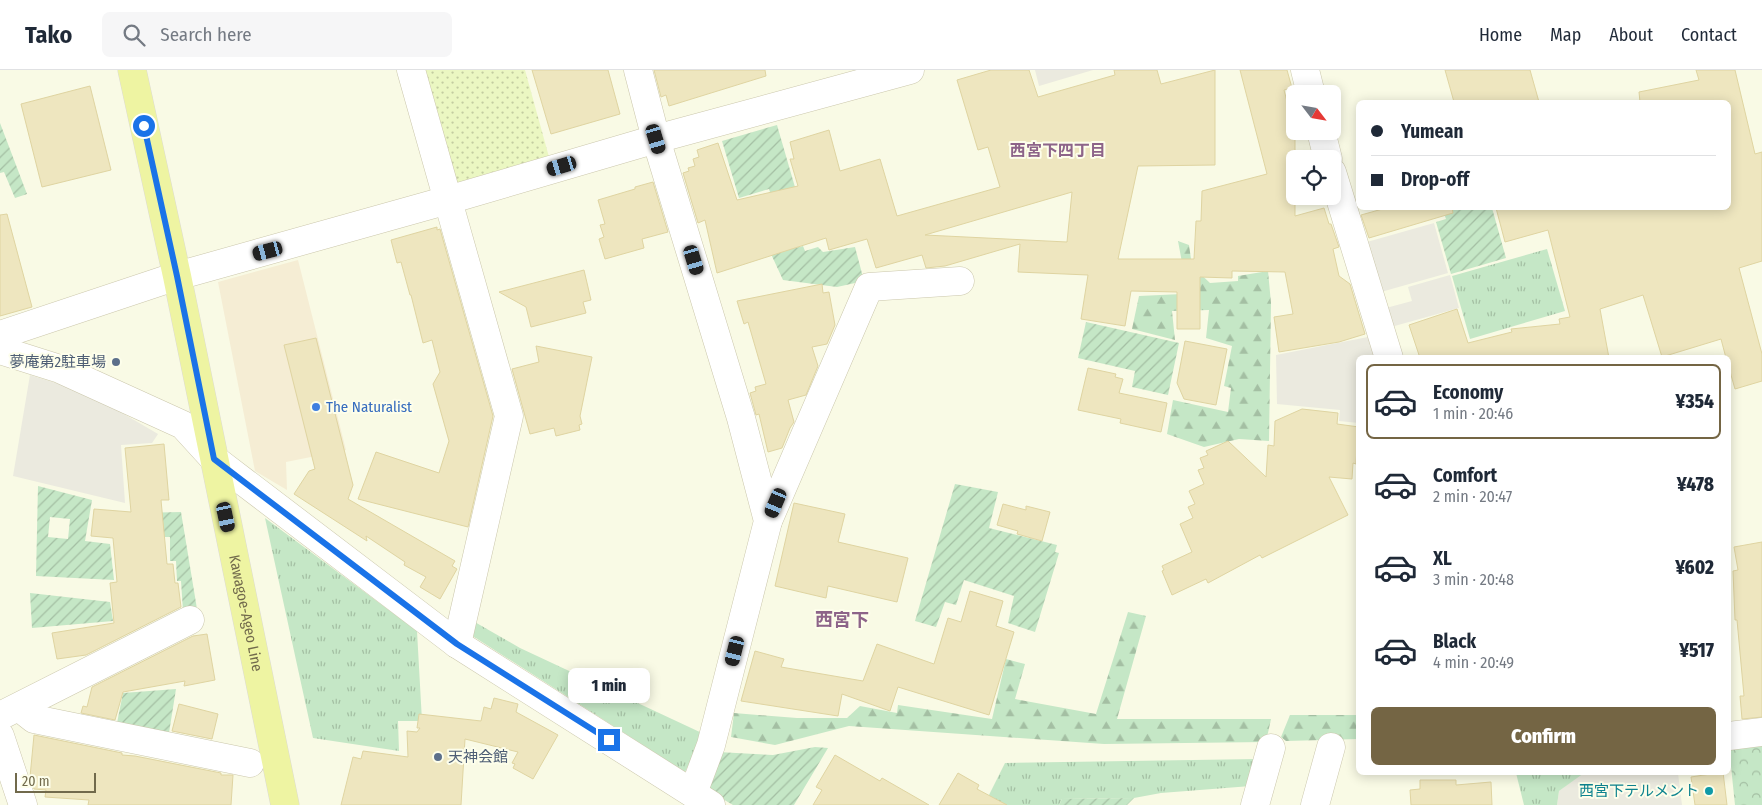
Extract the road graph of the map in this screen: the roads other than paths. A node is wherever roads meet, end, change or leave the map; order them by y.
1 (132, 70) edge
2 (411, 70) edge
3 (638, 70) edge
4 (910, 70) edge
5 (1305, 70) edge
6 (1309, 85) edge
7 (656, 139) junction
8 (448, 200) junction
9 (1341, 202) edge
10 (177, 276) junction
11 (960, 281) dead end
12 (0, 335) edge
13 (0, 350) edge
14 (1387, 355) edge
15 (214, 459) junction
16 (768, 520) junction
17 (190, 620) dead end
18 (457, 644) junction
19 (10, 712) edge
20 (1762, 732) edge
21 (0, 736) edge
22 (1731, 736) edge
23 (1331, 747) dead end
24 (1271, 748) dead end
25 (250, 763) dead end
26 (702, 799) edge
27 (23, 805) edge
28 (285, 805) edge
29 (1254, 805) edge
30 (1315, 805) edge

1 - 10 main road, Kawagoe-Ageo Line
2 - 8 street
3 - 7 street
4 - 7 street
5 - 6 street
7 - 8 street
7 - 16 street
8 - 10 street
8 - 18 street
9 - 14 street
10 - 12 street
10 - 15 main road, Kawagoe-Ageo Line
11 - 16 street
13 - 15 street
15 - 18 street
15 - 28 main road, Kawagoe-Ageo Line
16 - 26 street
17 - 19 street
18 - 26 street
19 - 25 street
20 - 22 street
21 - 27 street
23 - 30 street
24 - 29 street

